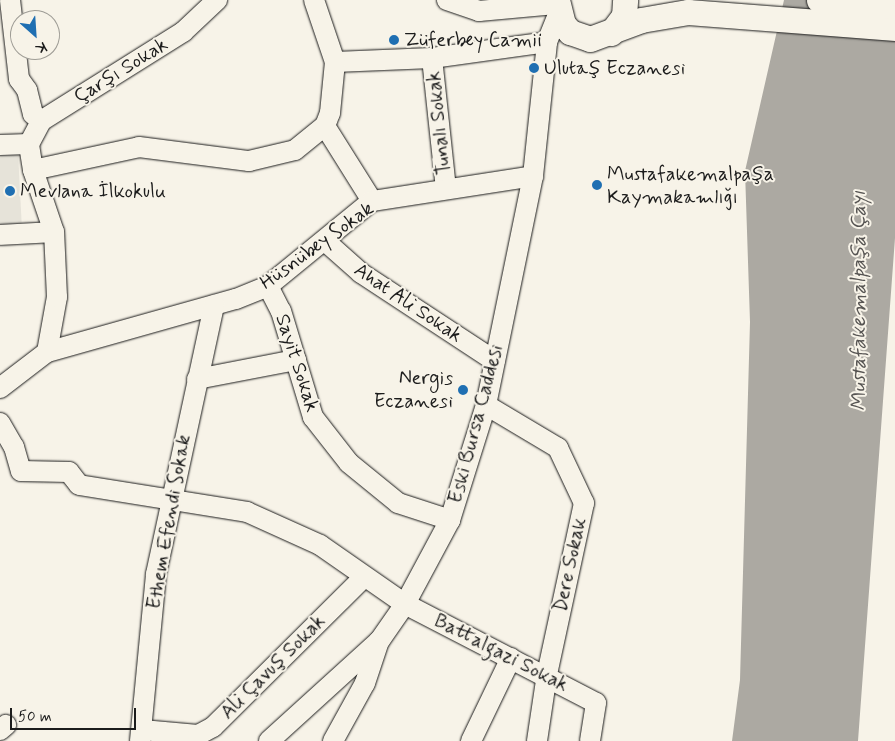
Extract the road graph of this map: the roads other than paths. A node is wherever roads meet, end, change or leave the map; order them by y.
1 (217, 0) edge
2 (314, 0) edge
3 (447, 0) edge
4 (626, 0) edge
5 (819, 0) edge
6 (557, 6) edge
7 (895, 6) edge
8 (7, 13) edge
9 (895, 28) edge
10 (611, 33) junction
11 (548, 42) junction
12 (432, 58) junction
13 (335, 62) junction
14 (41, 121) junction
15 (325, 126) junction
16 (29, 144) junction
17 (0, 145) edge
18 (33, 170) junction
19 (533, 176) junction
20 (446, 188) junction
21 (372, 201) junction
22 (54, 232) junction
23 (0, 235) edge
24 (325, 241) junction
25 (268, 286) junction
26 (214, 305) junction
27 (47, 352) junction
28 (296, 360) junction
29 (495, 361) junction
30 (198, 379) junction
31 (0, 388) edge
32 (486, 405) junction
33 (0, 423) edge
34 (170, 498) junction
35 (450, 520) junction
36 (364, 577) junction
37 (405, 604) junction
38 (380, 640) junction
39 (511, 658) junction
40 (547, 674) junction
41 (141, 735) edge
42 (269, 741) edge
43 (333, 741) edge
44 (471, 741) edge
45 (537, 741) edge
46 (590, 741) edge

1 - 14 street, Çarşı Sokak
2 - 13 street
3 - 6 street
4 - 10 main road
5 - 7 main road
6 - 10 main road
6 - 11 street, Eski Bursa Caddesi
8 - 14 street
9 - 10 main road
11 - 12 street
11 - 19 street, Eski Bursa Caddesi
12 - 13 street
12 - 20 street, Tunalı Sokak
13 - 15 street
14 - 16 street
15 - 18 street
15 - 21 street
16 - 17 street
16 - 18 street
18 - 22 street
19 - 20 street, Hüsnübey Sokak
19 - 29 street, Eski Bursa Caddesi
20 - 21 street, Hüsnübey Sokak
21 - 24 street, Hüsnübey Sokak
22 - 23 street
22 - 27 street
24 - 25 street, Hüsnübey Sokak
24 - 29 street, Ahat Ali Sokak
25 - 26 street, Hüsnübey Sokak
25 - 28 street, Sayit Sokak
26 - 27 street, Hüsnübey Sokak
26 - 30 street, Ethem Efendi Sokak
27 - 31 street
28 - 30 street
28 - 35 street, Sayit Sokak
29 - 32 street, Eski Bursa Caddesi
30 - 34 street, Ethem Efendi Sokak
32 - 35 street, Eski Bursa Caddesi
32 - 40 street, Dere Sokak
33 - 34 street, Battalgazi Sokak
34 - 36 street, Battalgazi Sokak
34 - 41 street, Ethem Efendi Sokak
35 - 37 street, Eski Bursa Caddesi
36 - 37 street, Battalgazi Sokak
36 - 41 street, Ali Çavuş Sokak
37 - 38 street, Eski Bursa Caddesi
37 - 39 street, Battalgazi Sokak
38 - 42 street, Eski Bursa Caddesi
38 - 43 street
39 - 40 street, Battalgazi Sokak
39 - 44 street
40 - 45 street, Dere Sokak
40 - 46 street, Battalgazi Sokak

